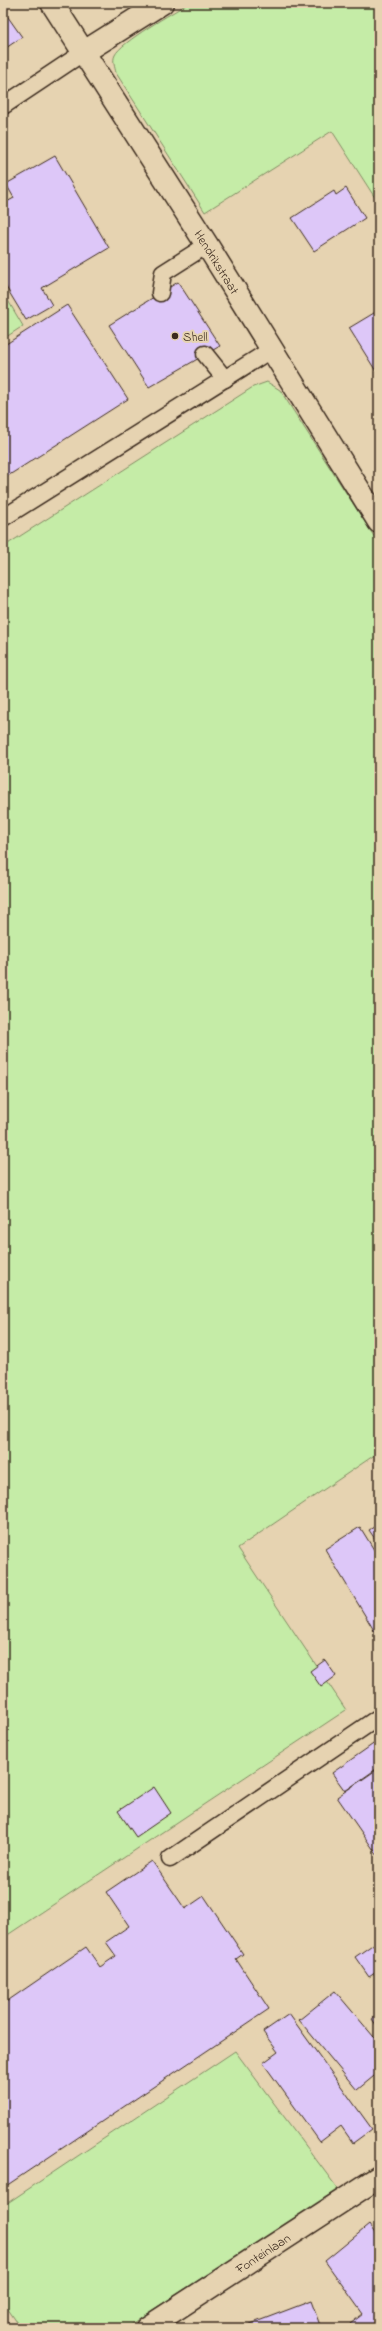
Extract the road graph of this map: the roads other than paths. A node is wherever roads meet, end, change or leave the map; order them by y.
1 (52, 3) edge
2 (162, 3) edge
3 (84, 52) junction
4 (3, 106) edge
5 (207, 245) junction
6 (160, 293) dead end
7 (272, 349) junction
8 (205, 354) dead end
9 (225, 379) junction
10 (3, 518) edge
11 (379, 522) edge
12 (379, 1717) edge
13 (170, 1859) dead end
14 (379, 2177) edge
15 (147, 2328) edge

1 - 3 street, Hendrikstraat
2 - 3 street
3 - 4 lane
3 - 5 street, Hendrikstraat
5 - 6 lane
5 - 7 street, Hendrikstraat
7 - 9 lane
7 - 11 street, Hendrikstraat
8 - 9 lane
9 - 10 lane
12 - 13 lane
14 - 15 street, Fonteinlaan

